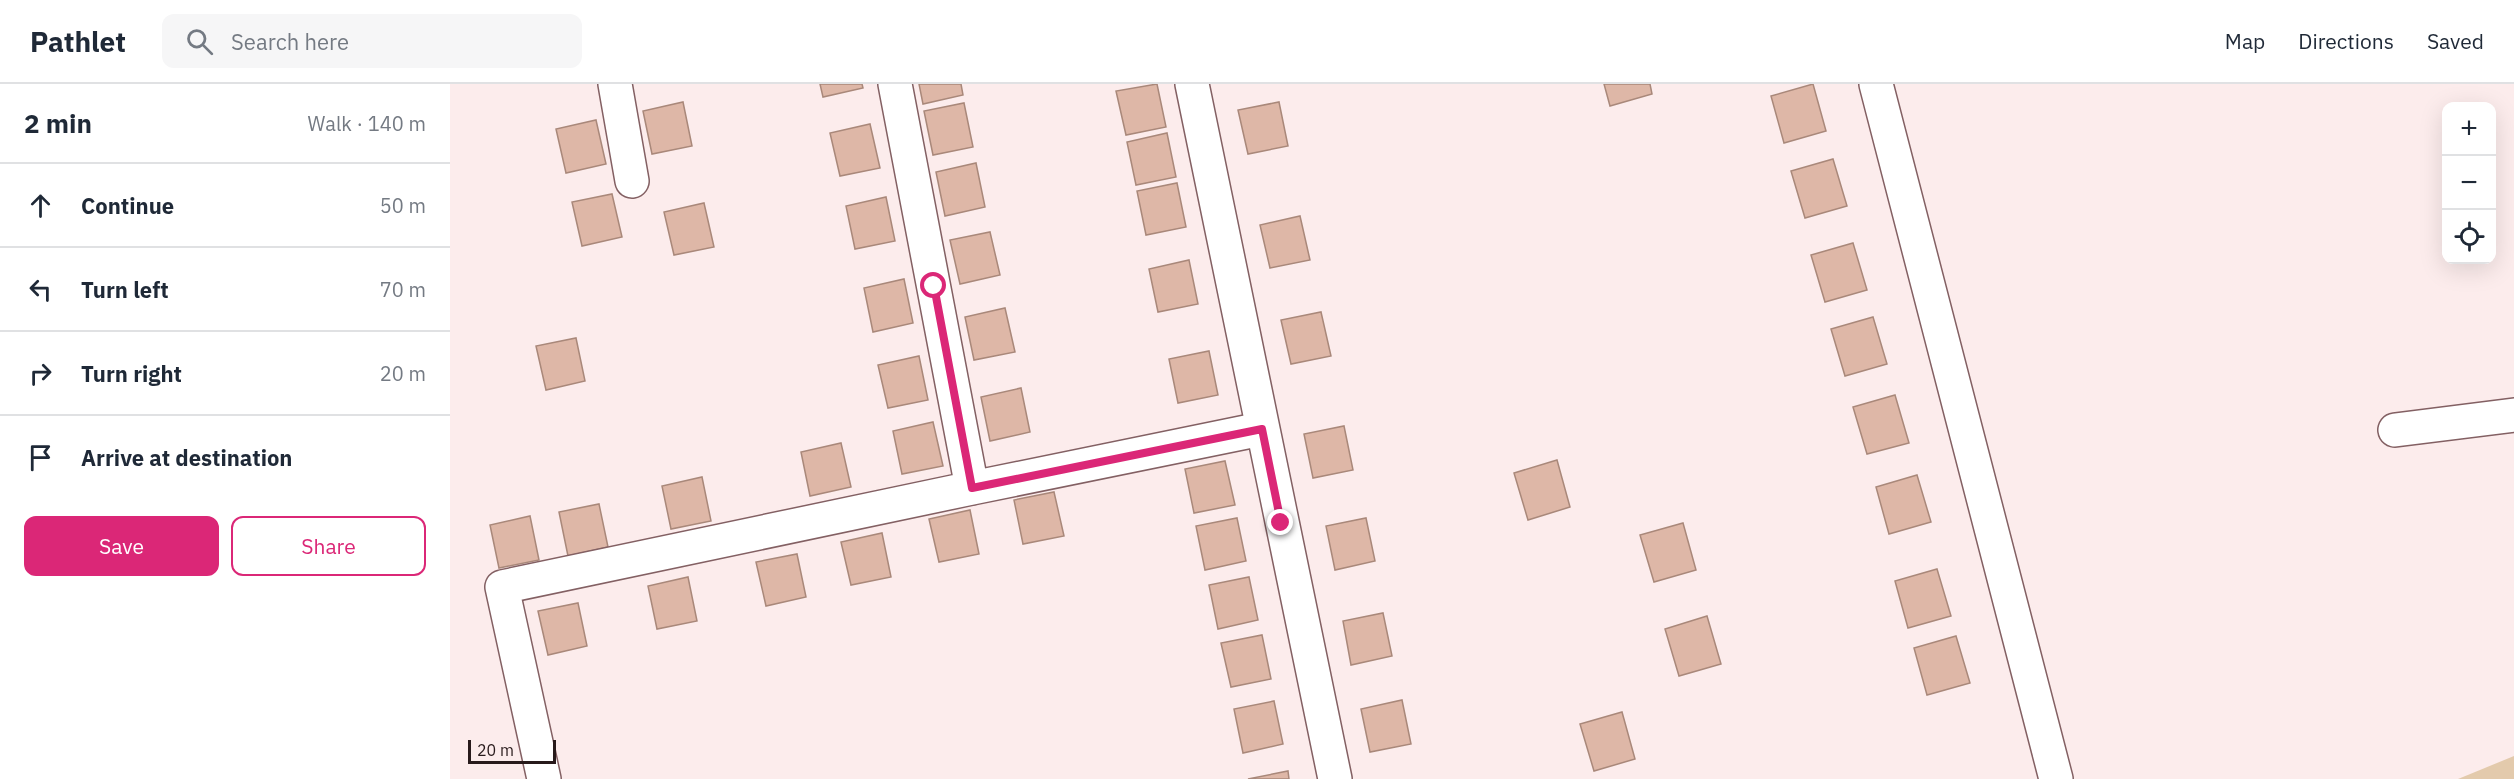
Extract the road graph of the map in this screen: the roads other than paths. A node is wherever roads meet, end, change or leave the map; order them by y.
1 (615, 84) edge
2 (895, 84) edge
3 (1192, 84) edge
4 (1876, 84) edge
5 (632, 181) dead end
6 (2514, 416) edge
7 (1262, 429) junction
8 (2395, 430) dead end
9 (972, 488) junction
10 (544, 779) edge
11 (1335, 779) edge
12 (2056, 779) edge

1 - 5 street
2 - 9 street
3 - 7 street
4 - 12 street
6 - 8 street
7 - 9 street
7 - 11 street
9 - 10 street

